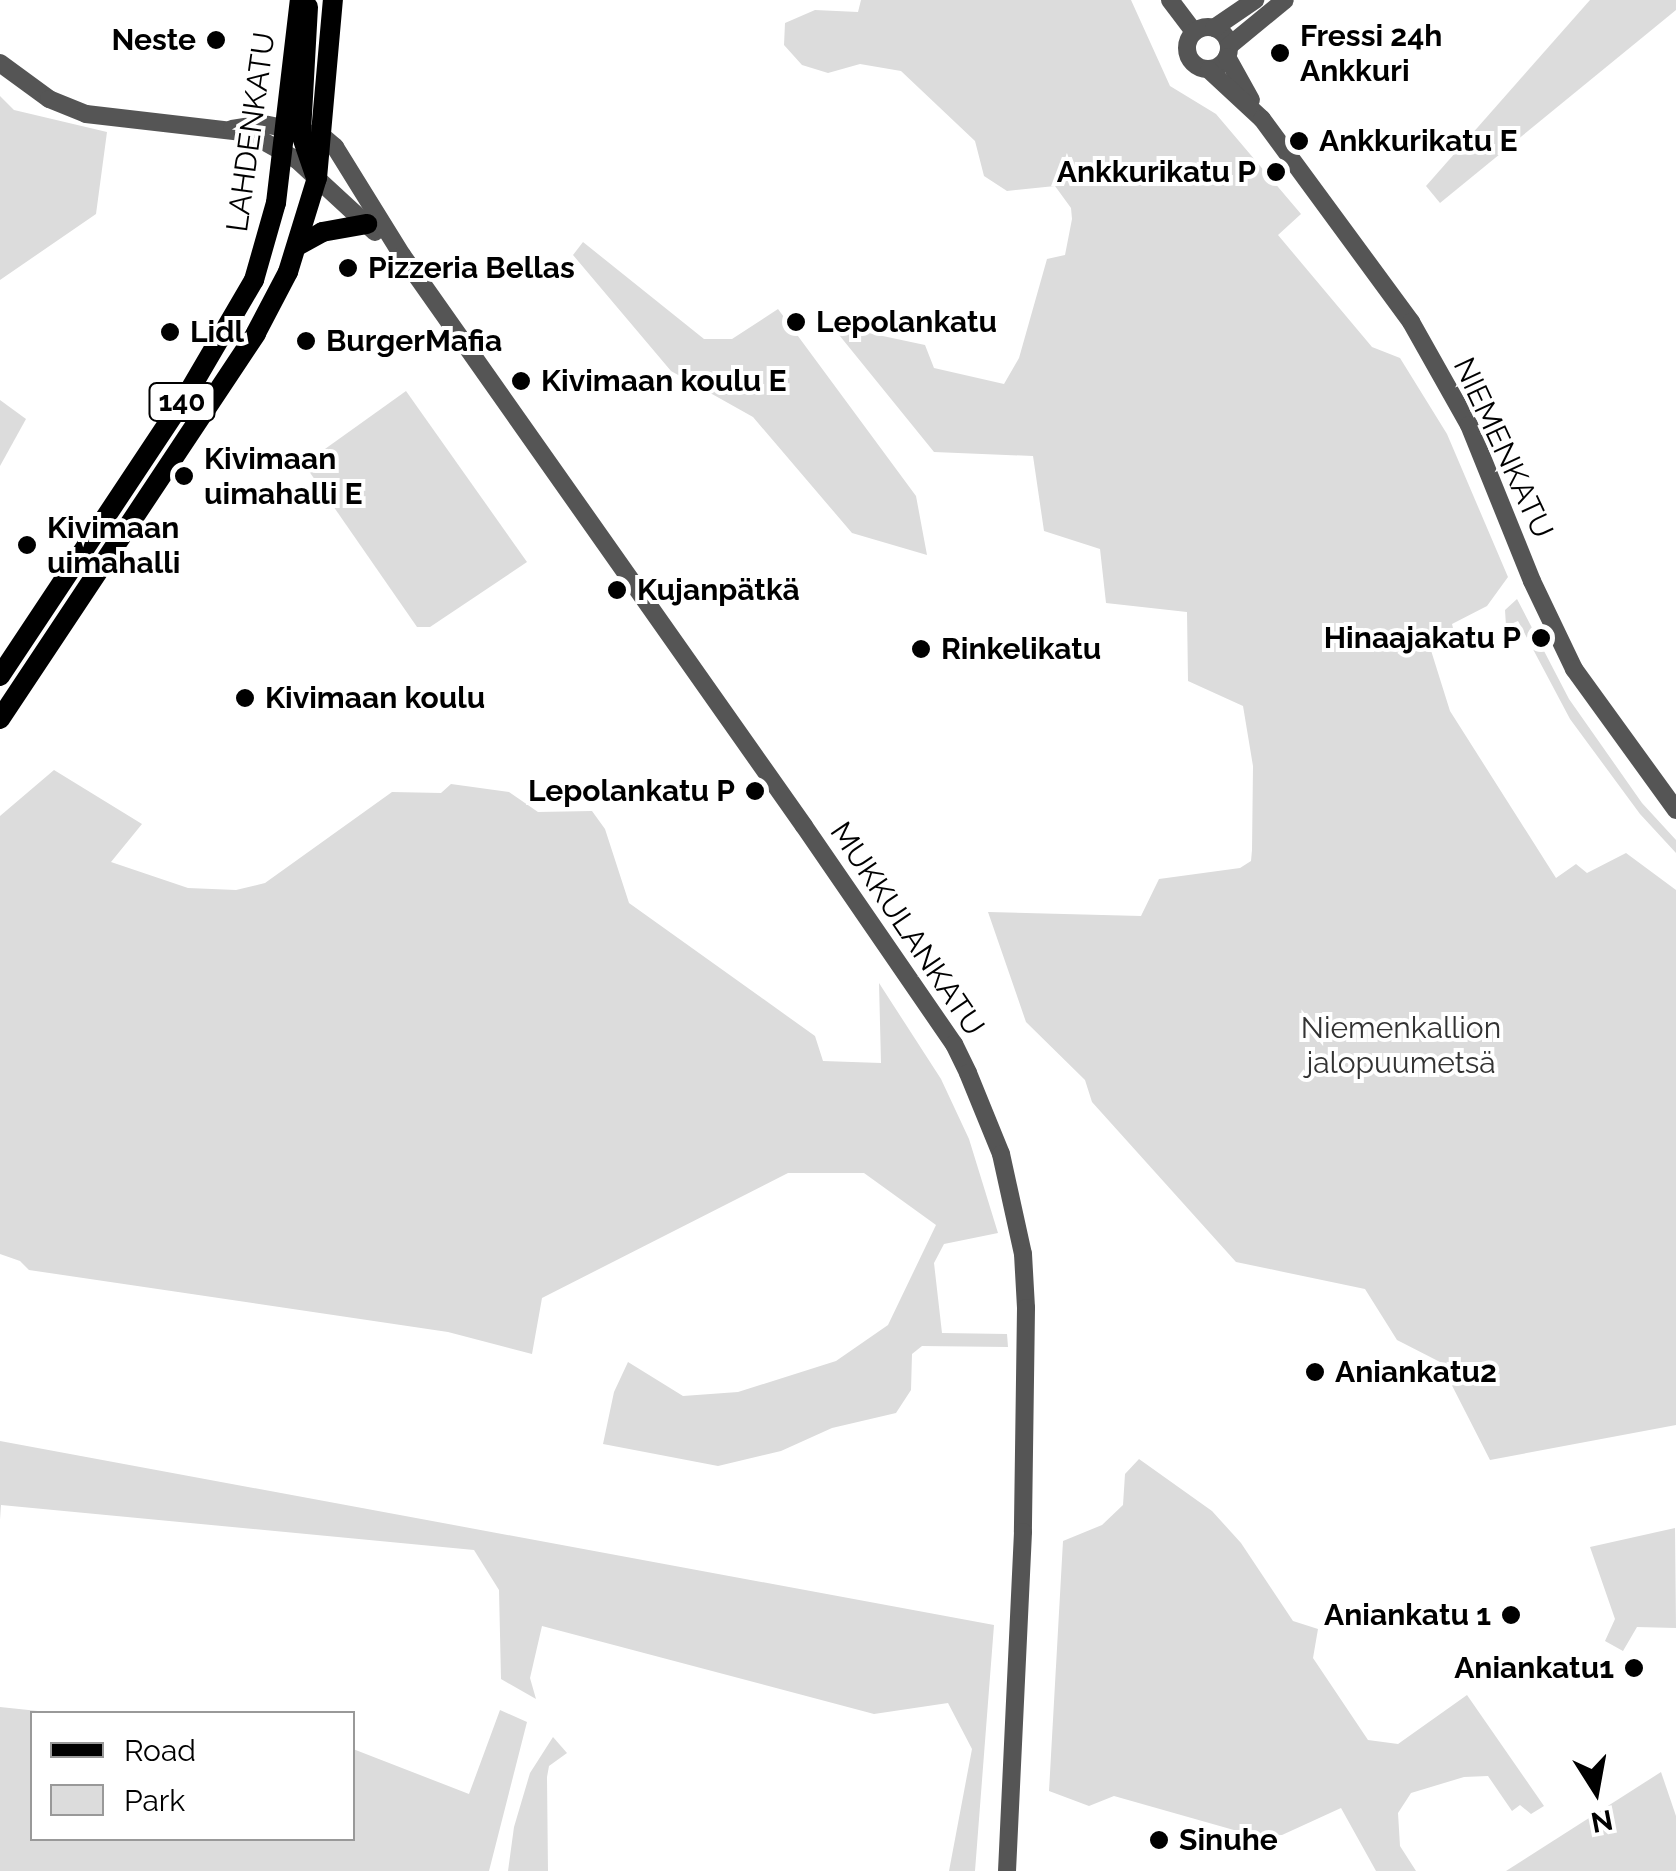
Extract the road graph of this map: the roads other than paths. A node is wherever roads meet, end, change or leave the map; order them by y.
1 (300, 0) edge
2 (308, 0) edge
3 (334, 0) edge
4 (1170, 0) edge
5 (1256, 0) edge
6 (1286, 0) edge
7 (1214, 28) junction
8 (1194, 32) junction
9 (1228, 51) junction
10 (0, 62) edge
11 (1209, 70) junction
12 (1262, 119) junction
13 (297, 137) junction
14 (316, 178) junction
15 (366, 224) junction
16 (298, 245) junction
17 (402, 255) junction
18 (0, 676) edge
19 (0, 719) edge
20 (1676, 810) edge
21 (1007, 1871) edge

1 - 13 main road, LAHDENKATU / 140
2 - 13 main road, LAHDENKATU
3 - 13 main road, LAHDENKATU / 140
4 - 8 street
5 - 7 street
6 - 9 street
7 - 8 street
7 - 9 street
8 - 11 street
9 - 11 street
9 - 12 street, NIEMENKATU
10 - 13 street
11 - 12 street, NIEMENKATU
12 - 20 street, NIEMENKATU
13 - 14 main road
13 - 17 street, MUKKULANKATU
13 - 18 main road, LAHDENKATU / 140
14 - 15 street, MUKKULANKATU
14 - 16 main road, LAHDENKATU / 140
15 - 16 main road
15 - 17 street, MUKKULANKATU
16 - 19 main road, LAHDENKATU / 140
17 - 21 street, MUKKULANKATU

